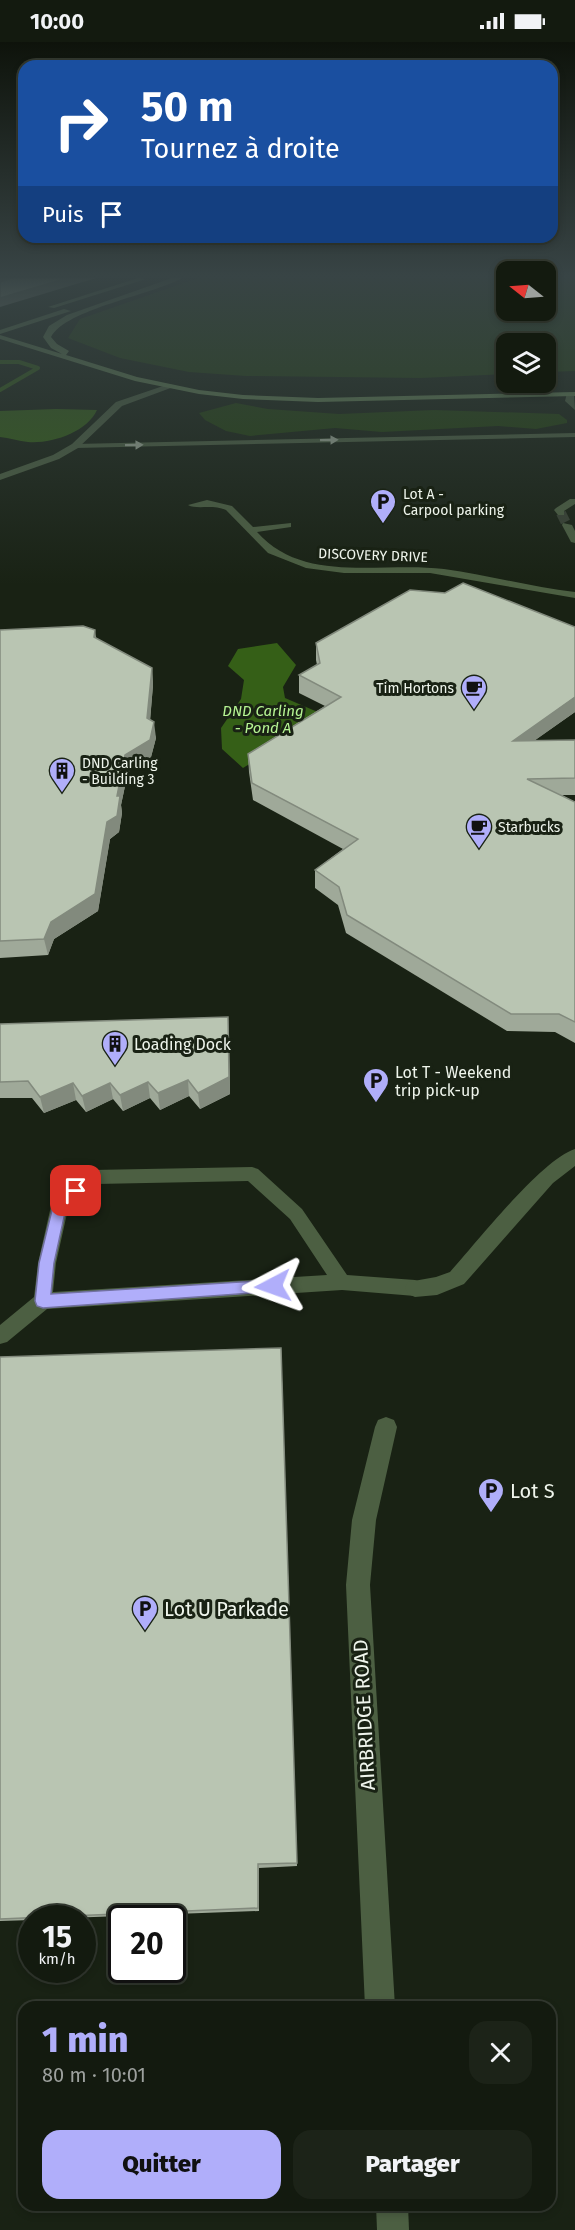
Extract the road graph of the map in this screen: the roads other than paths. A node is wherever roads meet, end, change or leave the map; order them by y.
1 (148, 380) edge
2 (575, 384) edge
3 (563, 385) junction
4 (172, 386) junction
5 (573, 395) edge
6 (575, 407) edge
7 (575, 435) edge
8 (75, 446) junction
9 (0, 477) edge
10 (574, 503) edge
11 (192, 506) dead end
12 (561, 513) dead end
13 (288, 525) dead end
14 (567, 525) tunnel mouth
15 (252, 530) junction
16 (575, 540) edge
17 (575, 595) edge
18 (575, 1156) edge
19 (342, 1282) junction
20 (414, 1288) joint
21 (43, 1301) junction
22 (0, 1336) edge
23 (386, 1426) dead end
24 (380, 2001) edge
25 (392, 2211) edge
26 (393, 2230) edge

1 - 4 main road
2 - 3 main road
3 - 4 main road
3 - 5 street
4 - 5 main road
4 - 8 street
5 - 6 street
8 -> 7 lane
8 - 9 street
10 - 12 street
11 - 15 lane, DISCOVERY DRIVE
13 - 15 lane
14 - 16 street
15 - 17 lane, DISCOVERY DRIVE
18 - 20 street
19 - 20 lane
19 - 21 lane
19 - 21 lane
21 - 22 lane
23 - 24 street, AIRBRIDGE ROAD
25 - 26 street

